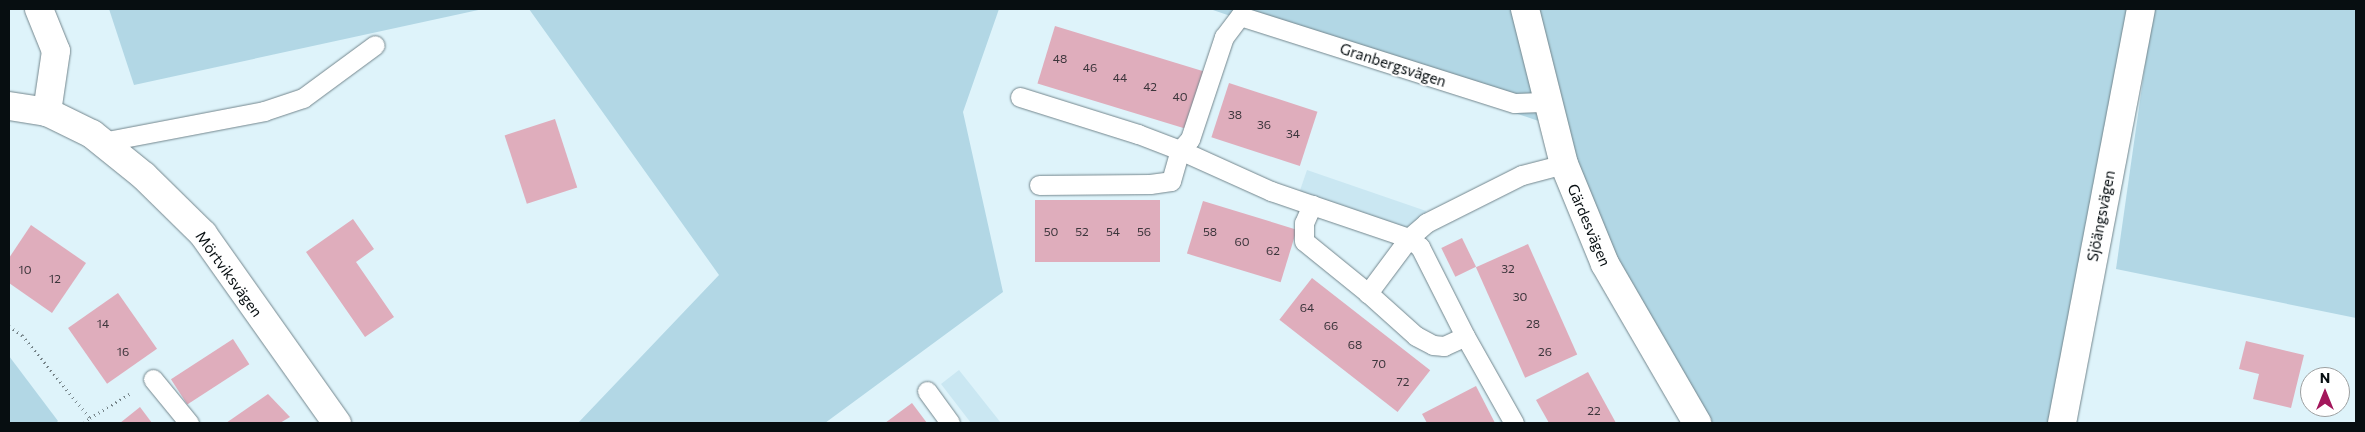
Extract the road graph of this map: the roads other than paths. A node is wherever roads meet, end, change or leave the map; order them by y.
1 (39, 9) edge
2 (1526, 9) edge
3 (2141, 9) edge
4 (374, 45) dead end
5 (1020, 97) dead end
6 (1548, 102) junction
7 (9, 106) edge
8 (48, 112) junction
9 (102, 142) junction
10 (1180, 150) junction
11 (1564, 164) junction
12 (1039, 186) dead end
13 (1312, 205) junction
14 (1409, 238) junction
15 (1368, 293) junction
16 (1465, 336) junction
17 (153, 378) road end
18 (927, 391) dead end
19 (335, 422) edge
20 (188, 423) edge
21 (950, 423) edge
22 (1514, 423) edge
23 (1697, 423) edge
24 (2062, 423) edge

1 - 8 street
2 - 6 street, Gärdesvägen
3 - 24 street, Sjöängsvägen
4 - 9 lane
5 - 10 lane
6 - 10 lane, Granbergsvägen
6 - 11 street, Gärdesvägen
7 - 8 street, Mörtviksvägen
8 - 9 street, Mörtviksvägen
9 - 19 street, Mörtviksvägen
10 - 12 lane
10 - 13 lane
11 - 14 lane
11 - 23 street, Gärdesvägen
13 - 14 lane
13 - 15 lane
14 - 15 lane
14 - 16 lane
15 - 16 lane
16 - 22 lane
17 - 20 lane
18 - 21 lane

